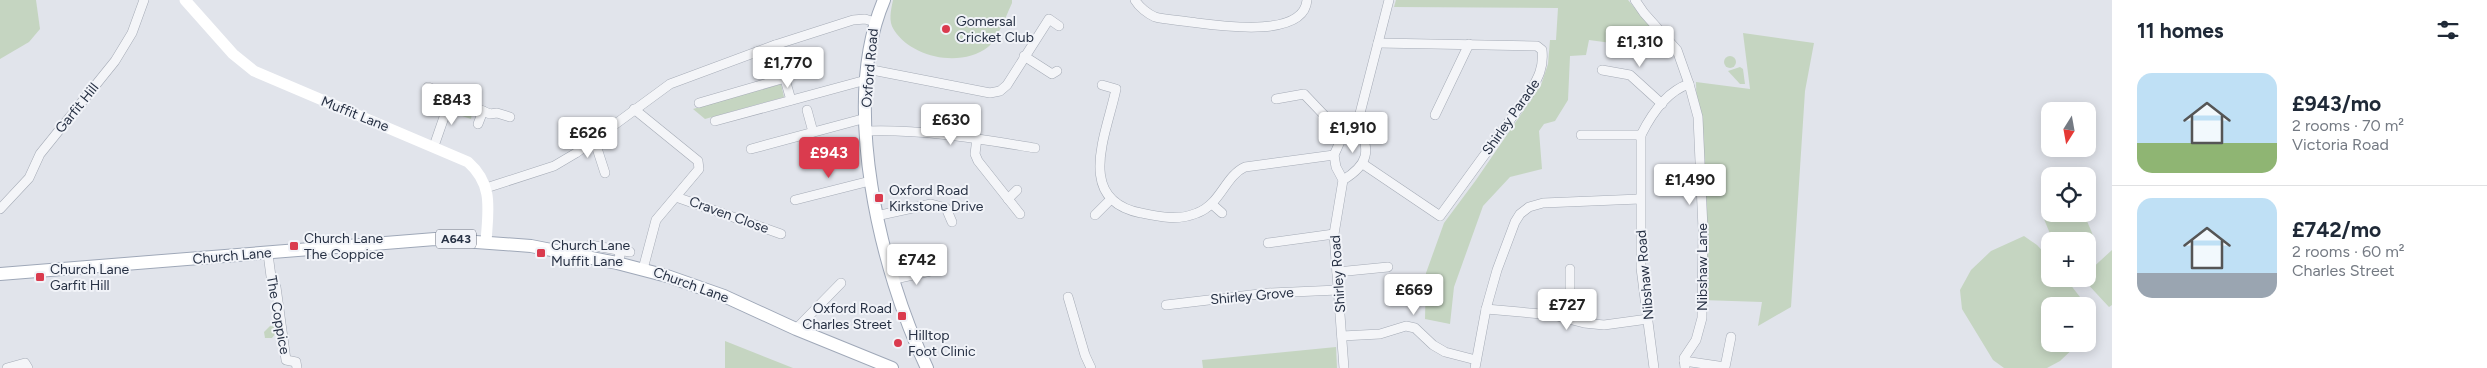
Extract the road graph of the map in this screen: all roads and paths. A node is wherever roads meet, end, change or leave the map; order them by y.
1 (144, 0) edge
2 (185, 0) edge
3 (884, 0) edge
4 (1136, 0) edge
5 (1307, 0) edge
6 (1389, 0) edge
7 (1636, 0) edge
8 (875, 22) junction
9 (1059, 26) dead end
10 (1378, 43) junction
11 (1469, 44) junction
12 (775, 45) junction
13 (1024, 56) junction
14 (1602, 70) dead end
15 (867, 75) junction
16 (1054, 75) dead end
17 (785, 78) junction
18 (1690, 84) junction
19 (1102, 85) dead end
20 (428, 87) dead end
21 (451, 96) junction
22 (1276, 99) dead end
23 (791, 100) junction
24 (699, 103) dead end
25 (1662, 104) junction
26 (634, 109) junction
27 (807, 110) dead end
28 (483, 112) junction
29 (1435, 115) dead end
30 (510, 117) dead end
31 (715, 121) dead end
32 (478, 124) dead end
33 (866, 125) junction
34 (1357, 125) junction
35 (812, 132) junction
36 (1581, 135) dead end
37 (1641, 135) junction
38 (1343, 136) junction
39 (977, 138) junction
40 (594, 139) junction
41 (755, 145) dead end
42 (434, 146) junction
43 (1035, 148) dead end
44 (1334, 155) junction
45 (1363, 164) junction
46 (604, 173) dead end
47 (870, 180) junction
48 (1343, 180) junction
49 (486, 188) junction
50 (1017, 190) dead end
51 (676, 197) junction
52 (1008, 199) junction
53 (1640, 199) junction
54 (795, 200) dead end
55 (1110, 200) junction
56 (1213, 205) junction
57 (0, 209) edge
58 (1222, 213) dead end
59 (1020, 214) dead end
60 (1095, 215) dead end
61 (876, 216) junction
62 (952, 222) dead end
63 (781, 234) dead end
64 (1334, 234) junction
65 (486, 242) junction
66 (1268, 243) dead end
67 (630, 252) dead end
68 (268, 254) junction
69 (617, 256) junction
70 (1388, 267) dead end
71 (1570, 268) dead end
72 (643, 269) junction
73 (935, 270) dead end
74 (1337, 272) junction
75 (0, 274) edge
76 (894, 279) junction
77 (840, 283) dead end
78 (1338, 290) junction
79 (1068, 297) dead end
80 (1166, 305) dead end
81 (1486, 309) junction
82 (1648, 319) junction
83 (1570, 320) junction
84 (796, 329) junction
85 (1342, 336) junction
86 (1731, 336) dead end
87 (1475, 364) edge
88 (1684, 365) edge
89 (7, 368) edge
90 (28, 368) edge
91 (297, 368) edge
92 (892, 368) edge
93 (927, 368) edge
94 (1091, 368) edge
95 (1344, 368) edge
96 (1654, 368) edge
97 (1724, 368) edge

1 - 57 street, Garfit Hill
2 - 42 main road, Muffit Lane
3 - 8 main road, Oxford Road
4 - 5 street
6 - 10 street
7 - 18 street, Nibshaw Lane
8 - 12 street
8 - 15 main road, Oxford Road
9 - 13 street
10 - 11 street, Shirley Parade
10 - 34 street
11 - 29 street
11 - 45 street, Shirley Parade
12 - 17 street
12 - 26 street
13 - 15 street
13 - 16 street
14 - 25 street
15 - 23 street
15 - 33 main road, Oxford Road
17 - 23 street
17 - 24 street
18 - 25 street
18 - 88 street, Nibshaw Lane
19 - 55 street
20 - 21 street
21 - 28 street
21 - 42 street
22 - 38 street
23 - 31 street
25 - 37 street
26 - 40 street
26 - 51 street
27 - 35 street
28 - 30 street
28 - 32 street
33 - 35 street
33 - 39 street
33 - 47 main road, Oxford Road
34 - 38 street
34 - 45 street
35 - 41 street
36 - 37 street
37 - 53 street, Nibshaw Road
38 - 44 street
39 - 43 street
39 - 52 street
40 - 46 street
40 - 49 street
42 - 49 main road, Muffit Lane
44 - 48 street
44 - 56 street
45 - 48 street
47 - 54 street
47 - 61 main road, Oxford Road
48 - 64 street, Shirley Road
49 - 65 main road
50 - 52 street
51 - 63 street, Craven Close
51 - 72 street
52 - 59 street
53 - 81 street
53 - 82 street, Nibshaw Road
55 - 56 street
55 - 60 street
56 - 58 street
61 - 62 street
61 - 76 main road, Oxford Road
64 - 66 street
64 - 74 street, Shirley Road
65 - 68 main road, Church Lane / A643
65 - 69 main road, Church Lane / A643
67 - 69 street
68 - 75 main road, Church Lane / A643
68 - 91 street, The Coppice
69 - 72 main road, Church Lane / A643
70 - 74 street
71 - 83 street
72 - 84 main road, Church Lane / A643
73 - 76 street
74 - 78 street, Shirley Road
76 - 93 main road, Oxford Road
77 - 84 street
78 - 80 street, Shirley Grove
78 - 85 street, Shirley Road
79 - 94 street
81 - 83 street
81 - 87 street
82 - 83 street
82 - 96 street, Nibshaw Road
84 - 92 main road, Church Lane / A643
85 - 87 street
85 - 95 street, Shirley Road
86 - 97 street
88 - 97 street
89 - 90 street

